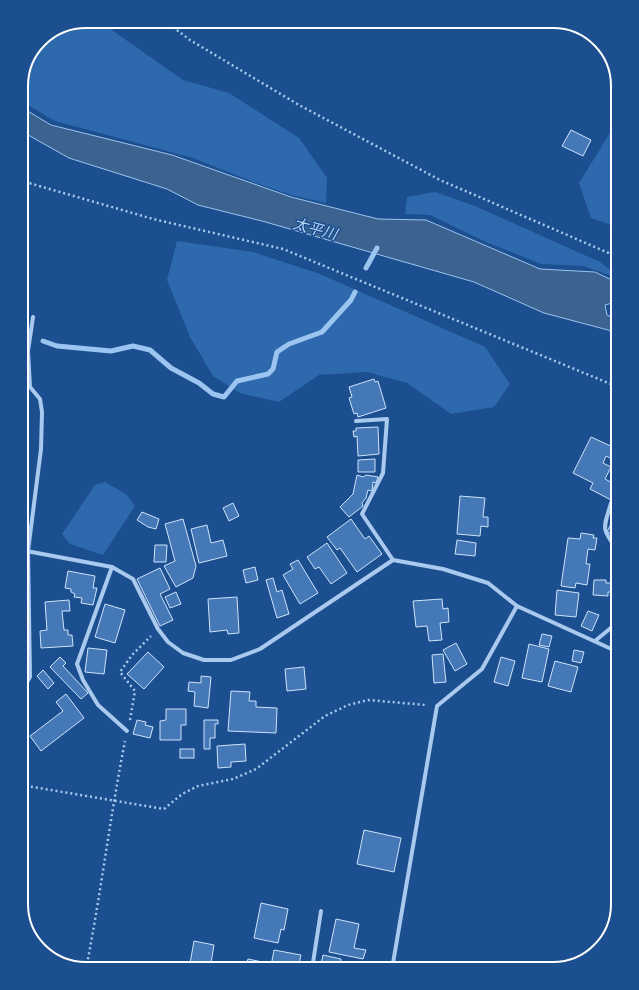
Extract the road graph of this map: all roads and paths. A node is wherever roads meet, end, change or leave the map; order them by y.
1 (174, 28) edge
2 (28, 182) edge
3 (611, 254) edge
4 (33, 317) dead end
5 (611, 383) edge
6 (356, 422) dead end
7 (611, 503) dead end
8 (611, 541) edge
9 (28, 551) junction
10 (393, 560) junction
11 (112, 567) junction
12 (517, 606) junction
13 (611, 628) edge
14 (158, 629) junction
15 (596, 641) junction
16 (611, 648) edge
17 (28, 680) edge
18 (437, 706) junction
19 (127, 731) junction
20 (28, 786) edge
21 (114, 800) junction
22 (321, 911) dead end
23 (87, 962) edge
24 (313, 962) edge
25 (393, 962) edge

1 - 3 path
2 - 5 path
4 - 9 street
6 - 10 street
7 - 8 street
9 - 11 street
9 - 17 street
10 - 12 street
10 - 14 street
11 - 14 street
11 - 19 street
12 - 15 street
12 - 18 street
13 - 15 street
14 - 19 path
15 - 16 street
18 - 21 path
18 - 25 street
19 - 21 path
20 - 21 path
21 - 23 path
22 - 24 street

